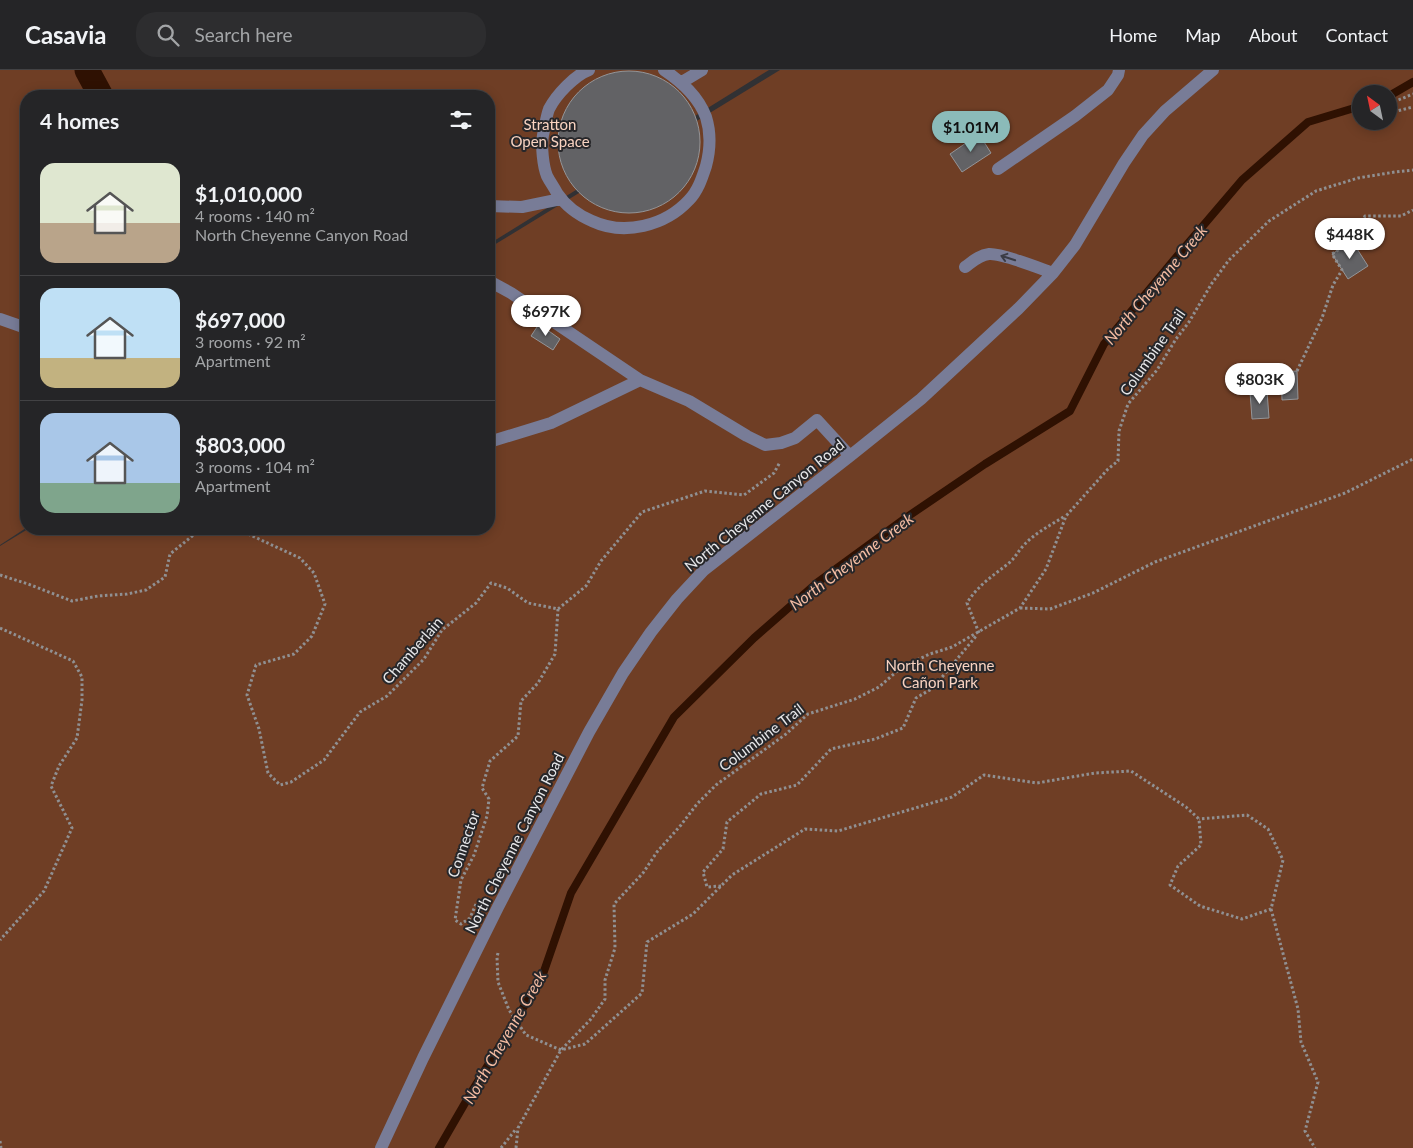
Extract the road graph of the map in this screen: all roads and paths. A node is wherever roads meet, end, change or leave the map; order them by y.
1 (589, 70) edge
2 (664, 70) edge
3 (702, 70) edge
4 (1119, 70) edge
5 (1213, 70) edge
6 (682, 82) junction
7 (1413, 94) edge
8 (1398, 100) edge
9 (1413, 107) edge
10 (1398, 110) edge
11 (998, 169) dead end
12 (1413, 170) edge
13 (561, 199) junction
14 (495, 206) edge
15 (1413, 210) edge
16 (964, 267) dead end
17 (1054, 273) junction
18 (495, 284) edge
19 (0, 319) edge
20 (20, 326) edge
21 (1297, 371) dead end
22 (640, 380) junction
23 (795, 438) junction
24 (495, 440) edge
25 (850, 456) junction
26 (1413, 459) edge
27 (1066, 516) junction
28 (194, 535) edge
29 (250, 535) edge
30 (0, 575) edge
31 (1020, 608) junction
32 (558, 609) junction
33 (0, 628) edge
34 (979, 633) junction
35 (1198, 819) junction
36 (721, 886) junction
37 (485, 905) dead end
38 (1271, 909) junction
39 (0, 940) edge
40 (500, 950) dead end
41 (561, 1050) junction
42 (518, 1128) junction
43 (0, 1141) edge
44 (1, 1148) edge
45 (381, 1148) edge
46 (501, 1148) edge
47 (516, 1148) edge
48 (1315, 1148) edge

1 - 13 street
2 - 6 street
3 - 6 street
4 - 11 street
5 - 17 street, North Cheyenne Canyon Road
6 - 13 street
7 - 8 path
9 - 10 path
12 - 27 path, Columbine Trail
13 - 14 street
15 - 21 path
17 -> 16 street
17 - 25 street, North Cheyenne Canyon Road
18 - 22 street
19 - 20 street
22 - 23 street
22 - 24 street
23 - 25 street
23 - 32 path
25 - 45 street, North Cheyenne Canyon Road
26 - 31 path
27 - 31 path, Columbine Trail
27 - 34 path
28 - 30 path
29 - 32 path, Chamberlain
31 - 34 path, Columbine Trail
32 - 37 path, Connector
33 - 39 path
34 - 36 path
34 - 41 path, Columbine Trail
35 - 36 path
35 - 38 path
35 - 38 path
36 - 41 path
38 - 48 path
40 - 41 path
41 - 42 path, Columbine Trail
42 - 46 path
42 - 47 path, Columbine Trail
43 - 44 path

